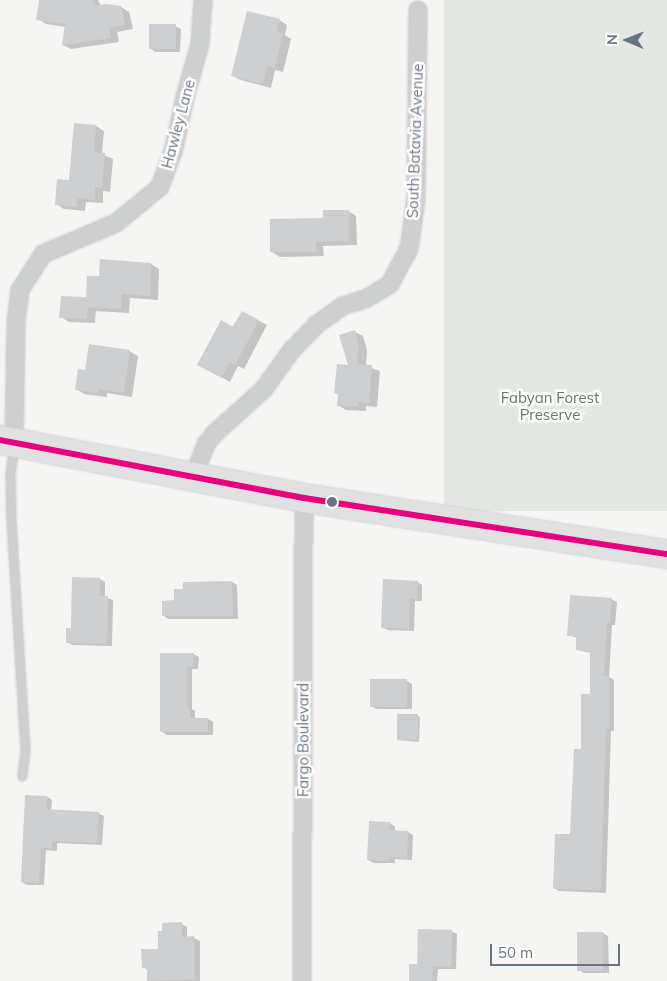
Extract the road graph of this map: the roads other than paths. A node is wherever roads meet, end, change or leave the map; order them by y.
1 (203, 0) edge
2 (418, 10) dead end
3 (7, 441) edge
4 (193, 477) junction
5 (304, 498) junction
6 (667, 554) edge
7 (22, 776) dead end
8 (302, 981) edge

1 - 3 street, Hawley Lane
2 - 4 street, South Batavia Avenue
3 - 4 main road
3 - 7 lane
4 - 5 main road
5 - 6 main road
5 - 8 street, Fargo Boulevard

